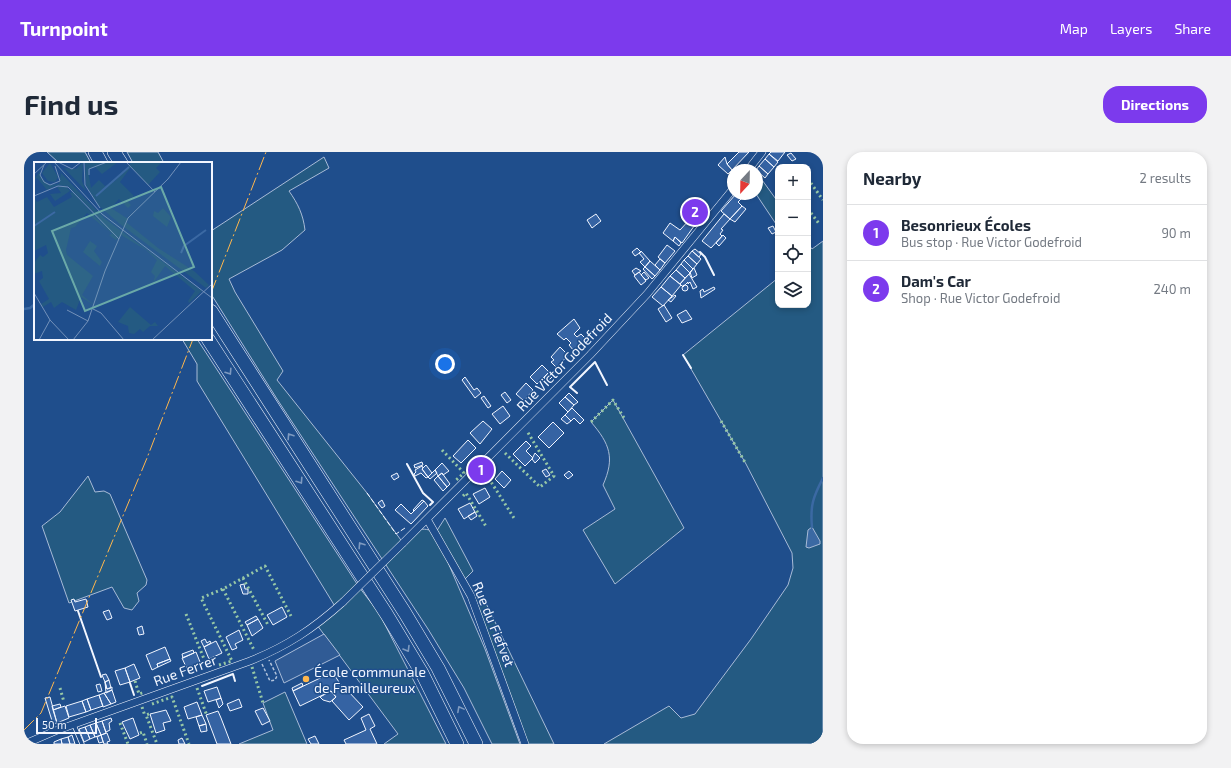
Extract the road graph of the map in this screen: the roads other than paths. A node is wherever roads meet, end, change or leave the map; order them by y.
1 (95, 152) edge
2 (114, 152) edge
3 (762, 152) edge
4 (100, 162) edge
5 (120, 162) edge
6 (753, 164) edge
7 (727, 196) edge
8 (212, 313) edge
9 (209, 340) edge
10 (427, 520) junction
11 (343, 602) joint
12 (74, 724) junction
13 (25, 744) edge
14 (82, 744) edge
15 (457, 744) edge
16 (476, 744) edge
17 (525, 744) edge

1 - 4 highway
2 - 5 highway
3 - 6 street
7 - 10 street, Rue Victor Godefroid
16 -> 8 highway
9 -> 15 highway
10 - 11 street, Rue Victor Godefroid, bridge
10 - 17 street, Rue du Fiefvet
11 - 12 street, Rue Ferrer
12 - 13 street, Rue Ferrer
12 - 14 lane

